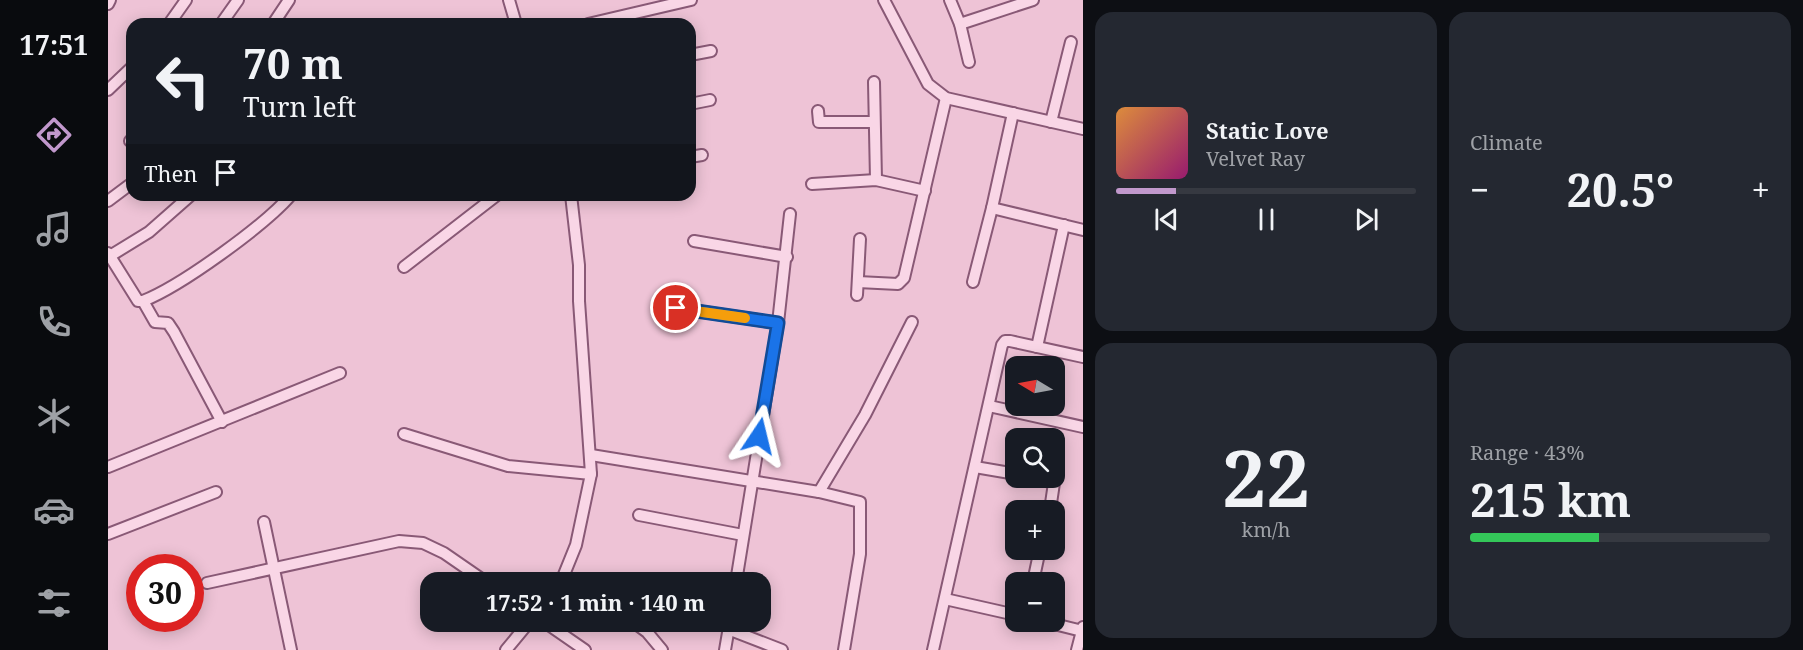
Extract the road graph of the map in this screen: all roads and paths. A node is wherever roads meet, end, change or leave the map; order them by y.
1 (186, 0) edge
2 (238, 0) edge
3 (289, 0) edge
4 (509, 0) edge
5 (691, 0) edge
6 (884, 0) edge
7 (950, 0) edge
8 (1029, 0) edge
9 (173, 18) edge
10 (225, 18) edge
11 (277, 18) edge
12 (514, 18) edge
13 (614, 18) edge
14 (960, 24) junction
15 (1071, 42) dead end
16 (711, 51) dead end
17 (696, 54) edge
18 (969, 62) dead end
19 (126, 73) edge
20 (874, 82) dead end
21 (108, 90) edge
22 (946, 98) junction
23 (710, 100) dead end
24 (696, 103) edge
25 (818, 111) dead end
26 (1013, 113) junction
27 (874, 122) junction
28 (1051, 122) junction
29 (1083, 129) edge
30 (702, 155) dead end
31 (696, 156) edge
32 (876, 180) junction
33 (812, 184) dead end
34 (126, 188) edge
35 (925, 191) junction
36 (108, 201) edge
37 (184, 201) edge
38 (286, 201) edge
39 (489, 201) edge
40 (572, 201) edge
41 (992, 208) junction
42 (790, 214) dead end
43 (1064, 225) junction
44 (1083, 230) edge
45 (860, 239) dead end
46 (694, 241) dead end
47 (109, 254) edge
48 (787, 257) junction
49 (404, 267) dead end
50 (858, 282) junction
51 (973, 282) dead end
52 (857, 295) dead end
53 (143, 302) junction
54 (676, 308) dead end
55 (912, 322) dead end
56 (778, 323) junction
57 (1037, 346) junction
58 (1083, 357) edge
59 (340, 373) dead end
60 (989, 406) junction
61 (222, 422) junction
62 (1083, 427) edge
63 (404, 434) dead end
64 (591, 455) junction
65 (975, 466) junction
66 (108, 467) edge
67 (1005, 472) edge
68 (591, 474) junction
69 (752, 481) junction
70 (216, 492) dead end
71 (819, 492) junction
72 (639, 514) dead end
73 (264, 522) dead end
74 (108, 534) edge
75 (743, 535) junction
76 (275, 568) junction
77 (472, 572) edge
78 (565, 572) edge
79 (737, 572) edge
80 (207, 583) dead end
81 (945, 598) junction
82 (1005, 612) edge
83 (1065, 625) edge
84 (1083, 629) edge
85 (521, 632) edge
86 (559, 632) edge
87 (647, 632) edge
88 (728, 632) edge
89 (744, 632) edge
90 (291, 650) edge
91 (506, 650) edge
92 (585, 650) edge
93 (662, 650) edge
94 (725, 650) edge
95 (782, 650) edge
96 (844, 650) edge
97 (933, 650) edge
98 (1077, 650) edge

1 - 9 street
2 - 10 street
3 - 11 street
4 - 12 street
5 - 13 street
6 - 22 street
7 - 14 street
8 - 14 street
14 - 18 street
15 - 28 street
16 - 17 street
19 - 21 street
20 - 27 street
22 - 26 street
22 - 35 street
23 - 24 street
25 - 27 street
26 - 28 street
26 - 41 street
27 - 32 street
28 - 29 street
30 - 31 street
32 - 33 street
32 - 35 street
34 - 36 street
35 - 50 street
37 - 47 street
38 - 53 street
39 - 49 street
40 - 64 street
41 - 43 street
41 - 51 street
42 - 48 street
43 - 44 street
43 - 57 street
45 - 50 street
46 - 48 street
47 - 53 street
48 - 56 street
50 - 52 street
53 - 61 street
54 - 56 street
55 - 71 street
56 - 69 street
57 - 58 street
57 - 60 street
59 - 61 street
60 - 62 street
60 - 65 street
61 - 66 street
63 - 68 street
64 - 68 street
64 - 69 street
65 - 67 street
65 - 81 street
68 - 78 street
69 - 71 street
69 - 75 street
70 - 74 street
71 - 96 street
72 - 75 street
73 - 76 street
75 - 79 street
76 - 77 street
76 - 80 street
76 - 90 street
81 - 82 street
81 - 97 street
83 - 84 street
84 - 98 street
85 - 91 street
86 - 92 street
87 - 93 street
88 - 94 street
89 - 95 street

